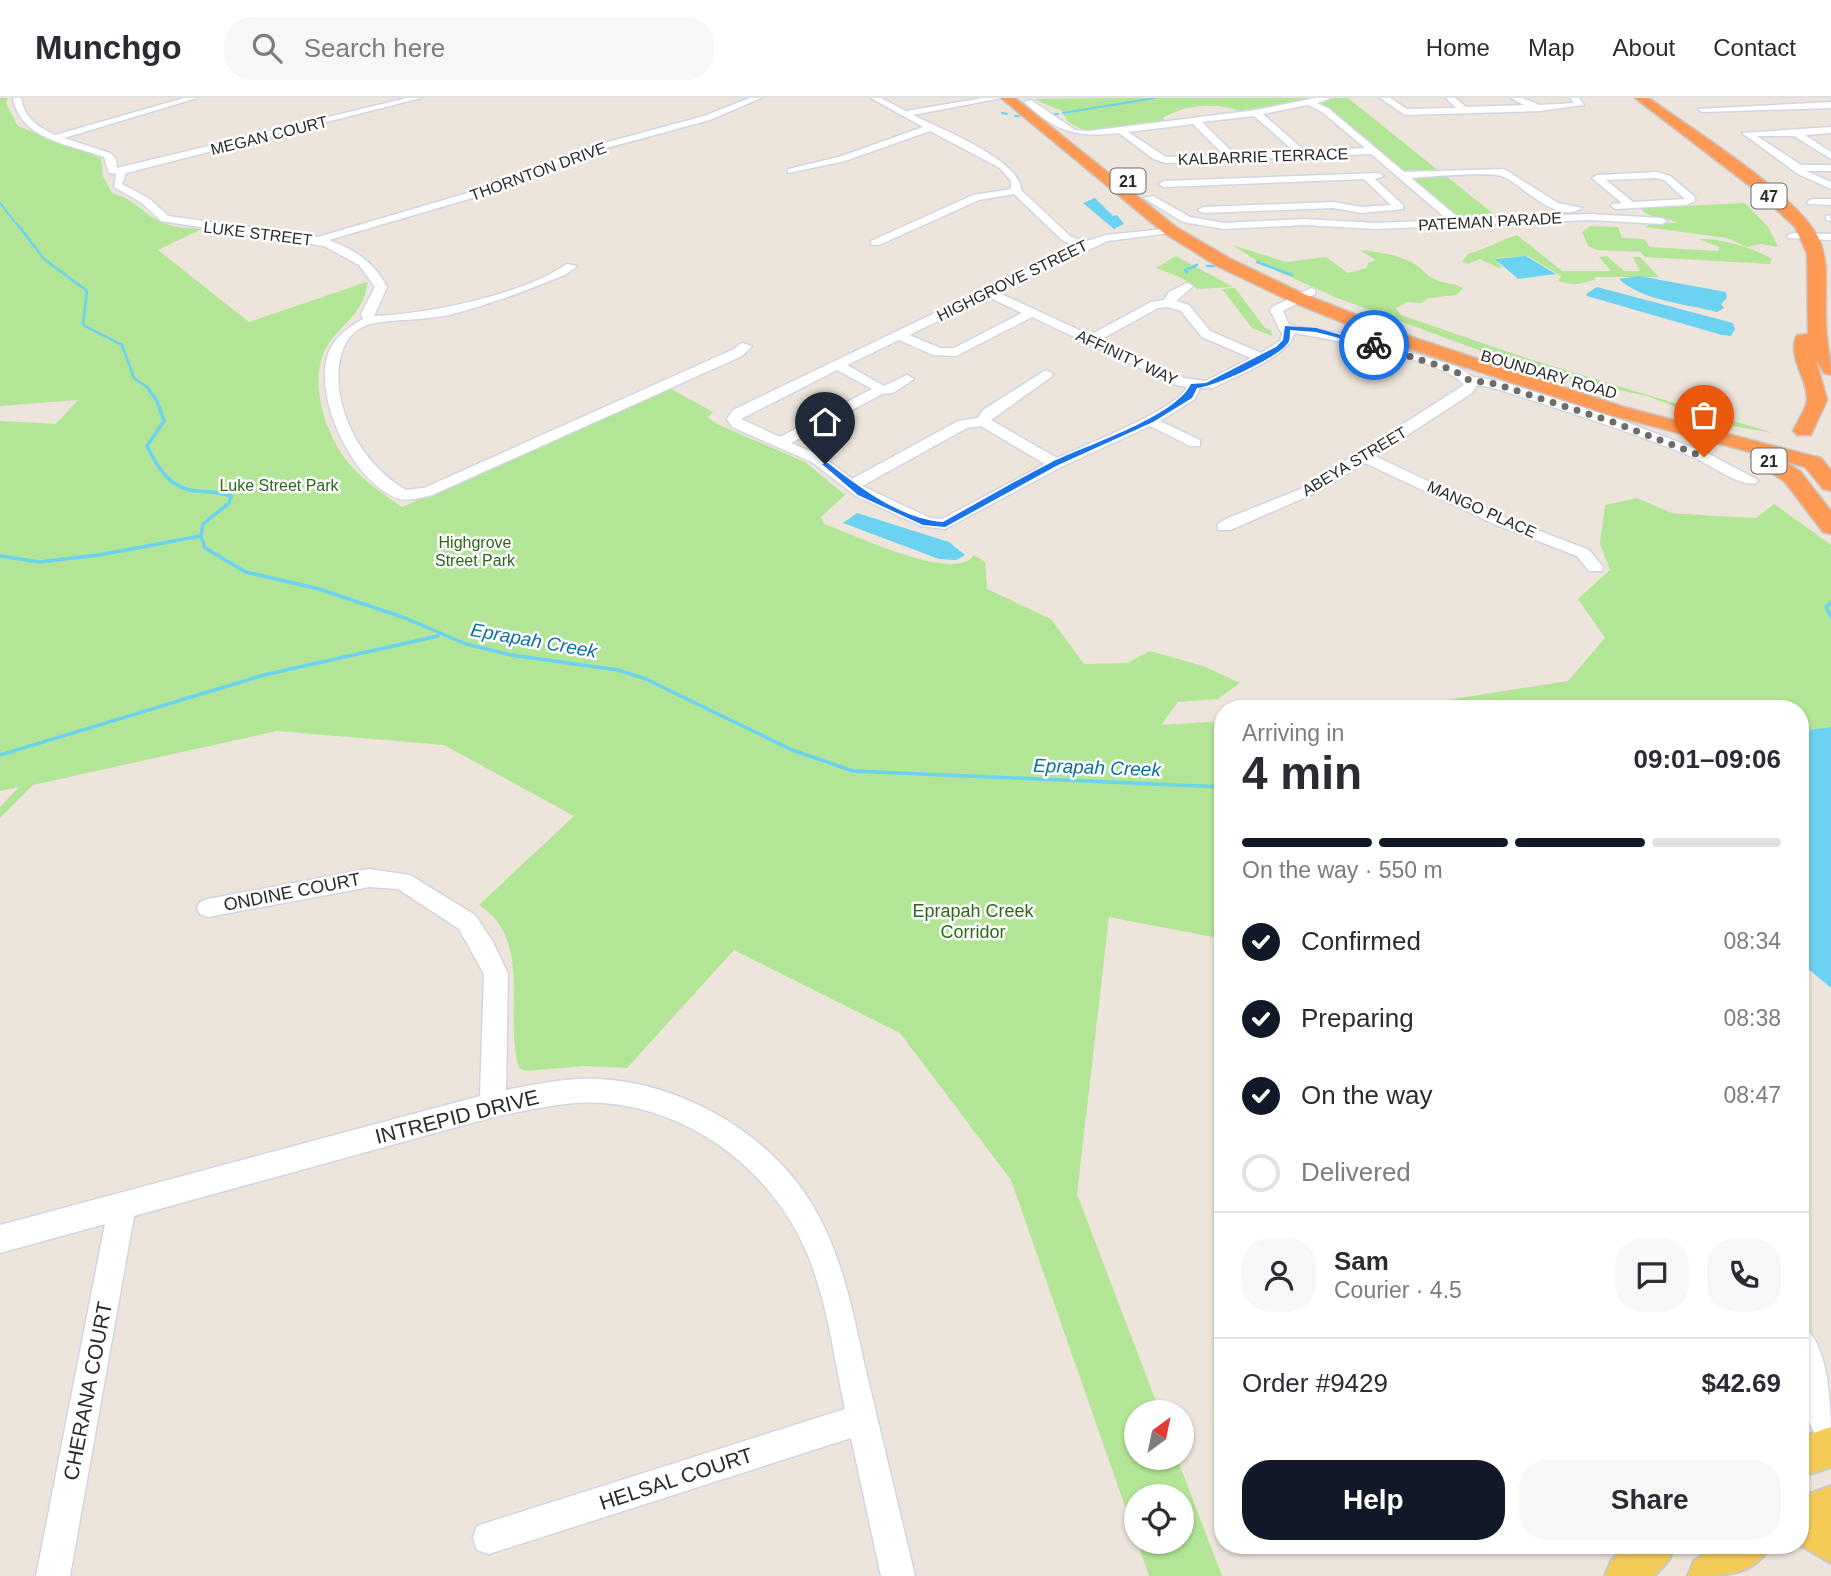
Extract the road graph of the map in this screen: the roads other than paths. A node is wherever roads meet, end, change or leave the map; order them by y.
1 (17, 98) edge
2 (193, 98) edge
3 (417, 98) edge
4 (757, 98) edge
5 (875, 98) edge
6 (998, 98) edge
7 (1007, 98) edge
8 (1327, 98) edge
9 (1384, 98) edge
10 (1450, 98) edge
11 (1515, 98) edge
12 (1574, 98) edge
13 (1641, 98) edge
14 (1026, 100) edge
15 (1309, 102) junction
16 (1831, 105) edge
17 (1531, 107) junction
18 (1702, 109) dead end
19 (1464, 110) junction
20 (1256, 113) junction
21 (903, 114) junction
22 (1195, 121) junction
23 (930, 128) junction
24 (1831, 130) edge
25 (1123, 132) junction
26 (1796, 132) junction
27 (57, 136) junction
28 (1084, 138) junction
29 (1826, 148) edge
30 (1371, 151) junction
31 (1303, 154) junction
32 (1231, 156) junction
33 (1831, 156) edge
34 (1831, 167) edge
35 (1801, 168) junction
36 (122, 171) junction
37 (791, 171) dead end
38 (1389, 175) dead end
39 (1401, 175) junction
40 (1366, 176) junction
41 (1196, 183) junction
42 (1164, 184) dead end
43 (1831, 186) edge
44 (1016, 191) junction
45 (1337, 196) dead end
46 (1149, 198) junction
47 (1812, 202) dead end
48 (1831, 202) edge
49 (1631, 205) junction
50 (1346, 206) junction
51 (1399, 206) junction
52 (1412, 206) dead end
53 (1222, 209) junction
54 (1203, 211) dead end
55 (1662, 221) dead end
56 (1457, 222) junction
57 (1317, 223) junction
58 (1170, 230) junction
59 (1801, 236) junction
60 (1831, 237) edge
61 (1205, 238) junction
62 (318, 240) junction
63 (875, 243) dead end
64 (1083, 246) junction
65 (571, 266) dead end
66 (1187, 286) dead end
67 (987, 292) junction
68 (1304, 295) junction
69 (1169, 303) junction
70 (1032, 313) junction
71 (370, 320) junction
72 (1287, 328) junction
73 (899, 335) junction
74 (1091, 340) junction
75 (746, 346) dead end
76 (1261, 358) junction
77 (836, 365) junction
78 (1831, 369) edge
79 (1046, 374) dead end
80 (906, 379) dead end
81 (1469, 380) junction
82 (1194, 386) junction
83 (879, 390) junction
84 (983, 421) junction
85 (1150, 421) junction
86 (1685, 429) junction
87 (1831, 432) edge
88 (1797, 435) junction
89 (780, 443) junction
90 (1195, 443) dead end
91 (1365, 457) junction
92 (1056, 464) junction
93 (1817, 465) edge
94 (1751, 480) dead end
95 (1831, 484) edge
96 (851, 486) junction
97 (1830, 526) edge
98 (1224, 527) dead end
99 (1595, 566) dead end
100 (208, 908) dead end
101 (493, 1105) junction
102 (122, 1206) junction
103 (0, 1239) edge
104 (1809, 1353) edge
105 (1809, 1388) edge
106 (1831, 1388) edge
107 (862, 1419) junction
108 (1831, 1435) edge
109 (1831, 1447) edge
110 (1809, 1454) edge
111 (1831, 1506) edge
112 (1809, 1516) edge
113 (1809, 1525) edge
114 (489, 1538) dead end
115 (1831, 1542) edge
116 (1646, 1554) edge
117 (1738, 1554) edge
118 (53, 1576) edge
119 (898, 1576) edge
120 (1626, 1576) edge
121 (1709, 1576) edge

1 - 27 street, LUKE STREET
2 - 27 street
3 - 36 street, MEGAN COURT
4 - 62 street, THORNTON DRIVE
5 - 21 street
6 - 21 street
7 - 58 highway, BOUNDARY ROAD / 21
8 - 15 street
9 - 19 street
10 - 19 street
11 - 17 street
12 - 17 street
13 - 59 highway, 47
14 - 28 highway, BOUNDARY ROAD / 21
15 - 20 street
15 - 30 street
16 - 18 street
17 - 19 street
20 - 22 street
20 - 31 street
21 - 23 street
22 - 25 street
22 - 32 street
23 - 37 street
23 - 44 street
24 - 26 street
25 - 28 street
25 - 32 street, KALBARRIE TERRACE
26 - 29 street
26 - 35 street
27 - 36 street, LUKE STREET
28 - 46 highway, BOUNDARY ROAD / 21
29 - 33 street
30 - 31 street, KALBARRIE TERRACE
30 - 39 street
31 - 32 street, KALBARRIE TERRACE
34 - 35 street
35 - 43 street
36 - 62 street, LUKE STREET
38 - 40 street
39 - 49 street
39 - 56 street
40 - 41 street
40 - 51 street
41 - 42 street
41 - 53 street
44 - 63 street
44 - 64 street
45 - 50 street
46 - 57 street, PATEMAN PARADE
46 - 61 highway, BOUNDARY ROAD / 21
47 - 48 street
49 - 49 street
50 - 51 street
50 - 53 street
51 - 52 street
53 - 54 street
55 - 56 street, PATEMAN PARADE
56 - 57 street, PATEMAN PARADE
57 - 61 street, PATEMAN PARADE
58 - 64 street, HIGHGROVE STREET
58 - 68 highway, BOUNDARY ROAD / 21
59 - 60 street
59 - 78 highway
59 - 88 highway, 47
61 - 68 highway, BOUNDARY ROAD / 21
62 - 71 street, LUKE STREET
64 - 67 street, HIGHGROVE STREET
65 - 71 street
66 - 69 street
67 - 70 street, AFFINITY WAY
67 - 73 street, HIGHGROVE STREET
68 - 72 street
68 - 86 highway, BOUNDARY ROAD / 21
68 - 88 highway, BOUNDARY ROAD / 21
69 - 74 street
69 - 76 street
70 - 73 street, HIGHGROVE STREET
70 - 74 street, AFFINITY WAY
71 - 75 street
72 - 76 street, AFFINITY WAY
72 - 81 street, BOUNDARY ROAD
73 - 77 street, HIGHGROVE STREET
74 - 82 street, AFFINITY WAY
76 - 82 street, AFFINITY WAY
77 - 83 street
77 - 89 street, HIGHGROVE STREET
79 - 84 street
80 - 83 street
81 - 91 street, ABEYA STREET
81 - 94 street, BOUNDARY ROAD
82 - 85 street
83 - 89 street
84 - 92 street
84 - 96 street
85 - 90 street
85 - 92 street
86 - 93 highway, BOUNDARY ROAD / 21
86 - 97 highway, 21
87 - 88 highway, 21
88 - 93 highway
89 - 96 street
91 - 98 street, ABEYA STREET
91 - 99 street, MANGO PLACE
92 - 96 street
93 - 95 highway
100 - 101 street, ONDINE COURT
101 - 102 street, INTREPID DRIVE
101 - 107 street, INTREPID DRIVE
102 - 103 street, INTREPID DRIVE
102 - 118 street, CHERANA COURT
104 - 106 street
105 - 108 street
107 - 114 street, HELSAL COURT
107 - 119 street, INTREPID DRIVE
109 - 110 main road
111 - 112 main road
113 - 115 main road
116 - 120 main road
117 - 121 main road

